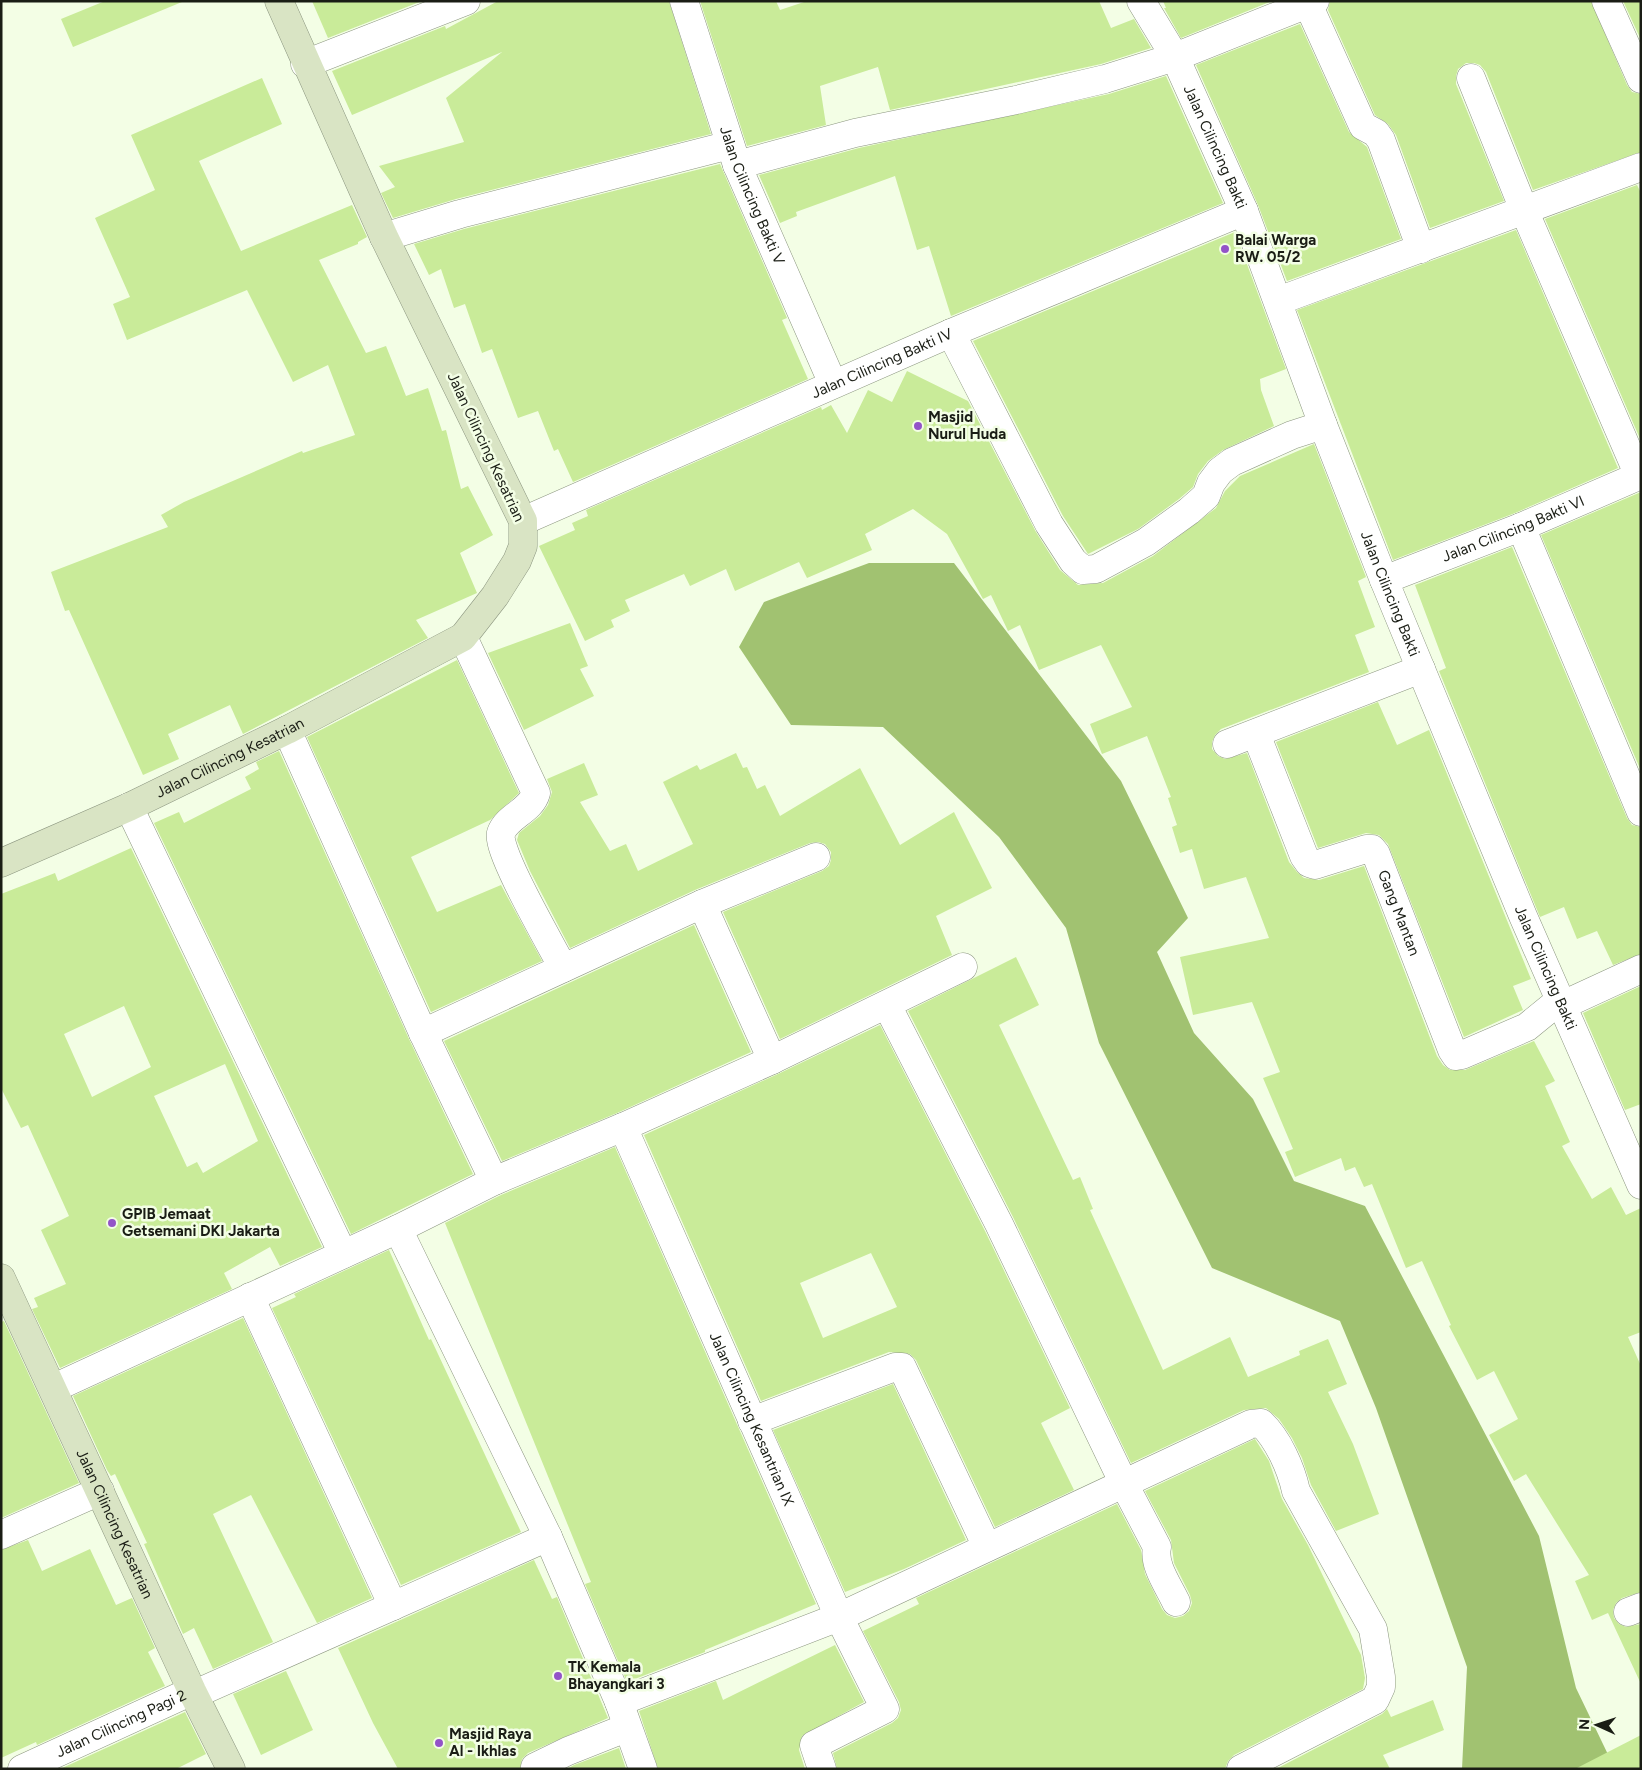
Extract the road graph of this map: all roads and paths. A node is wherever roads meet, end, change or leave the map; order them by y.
1 (279, 1) edge
2 (466, 1) edge
3 (684, 1) edge
4 (1141, 1) edge
5 (1606, 1) edge
6 (1312, 3) edge
7 (1260, 12) edge
8 (1175, 57) junction
9 (305, 64) junction
10 (1471, 78) dead end
11 (1641, 79) edge
12 (734, 155) junction
13 (1641, 167) edge
14 (1524, 210) junction
15 (1244, 211) junction
16 (384, 237) junction
17 (1420, 249) junction
18 (1278, 301) junction
19 (951, 333) junction
20 (833, 384) junction
21 (1323, 425) junction
22 (1640, 476) edge
23 (523, 521) junction
24 (1521, 527) junction
25 (1384, 580) junction
26 (463, 637) junction
27 (1421, 669) junction
28 (287, 730) junction
29 (1256, 734) junction
30 (1227, 744) dead end
31 (129, 808) junction
32 (1641, 812) edge
33 (816, 857) dead end
34 (1, 862) edge
35 (702, 904) junction
36 (963, 967) dead end
37 (563, 968) junction
38 (1641, 969) edge
39 (1561, 1003) junction
40 (887, 1004) junction
41 (423, 1033) junction
42 (772, 1060) junction
43 (622, 1127) junction
44 (494, 1182) junction
45 (1641, 1185) edge
46 (398, 1229) junction
47 (343, 1254) junction
48 (1, 1278) edge
49 (250, 1297) junction
50 (54, 1388) junction
51 (752, 1421) junction
52 (1124, 1484) junction
53 (100, 1490) junction
54 (1, 1536) edge
55 (548, 1538) junction
56 (987, 1547) junction
57 (1176, 1602) dead end
58 (393, 1606) junction
59 (839, 1617) junction
60 (194, 1692) junction
61 (619, 1702) junction
62 (626, 1728) junction
63 (536, 1767) dead end
64 (22, 1769) edge
65 (231, 1769) edge
66 (643, 1769) edge
67 (822, 1769) edge
68 (1241, 1769) edge

1 - 9 street, Jalan Cilincing Kesatrian
2 - 9 street
3 - 12 street, Jalan Cilincing Bakti V
4 - 8 street, Jalan Cilincing Bakti
5 - 11 street
6 - 7 street
6 - 17 street
7 - 8 street
8 - 12 street
8 - 15 street, Jalan Cilincing Bakti
9 - 16 street, Jalan Cilincing Kesatrian
10 - 14 street
12 - 16 street
12 - 20 street, Jalan Cilincing Bakti V
13 - 14 street
14 - 17 street
14 - 22 street
15 - 18 street, Jalan Cilincing Bakti
15 - 19 street, Jalan Cilincing Bakti IV
16 - 23 street, Jalan Cilincing Kesatrian
17 - 18 street
18 - 21 street, Jalan Cilincing Bakti
19 - 20 street, Jalan Cilincing Bakti IV
19 - 21 street
20 - 23 street, Jalan Cilincing Bakti IV
21 - 25 street, Jalan Cilincing Bakti
22 - 24 street, Jalan Cilincing Bakti VI
23 - 26 street, Jalan Cilincing Kesatrian
24 - 25 street, Jalan Cilincing Bakti VI
24 - 32 street
25 - 27 street, Jalan Cilincing Bakti
26 - 28 street, Jalan Cilincing Kesatrian
26 - 37 street
27 - 29 street
27 - 39 street, Jalan Cilincing Bakti
28 - 31 street, Jalan Cilincing Kesatrian
28 - 41 street
29 - 30 street
29 - 39 street, Gang Mantan
31 - 34 street, Jalan Cilincing Kesatrian
31 - 47 street
33 - 35 street
35 - 37 street
35 - 42 street
36 - 40 street
37 - 41 street
38 - 39 street
39 - 45 street, Jalan Cilincing Bakti
40 - 42 street
40 - 52 street
41 - 44 street
42 - 43 street
43 - 44 street
43 - 51 street, Jalan Cilincing Kesantrian IX
44 - 46 street
46 - 47 street
46 - 55 street
47 - 49 street
48 - 50 street, Jalan Cilincing Kesatrian
49 - 50 street
49 - 58 street
50 - 53 street, Jalan Cilincing Kesatrian
51 - 56 street
51 - 59 street, Jalan Cilincing Kesantrian IX
52 - 56 street
52 - 57 street
52 - 68 street
53 - 54 street
53 - 60 street, Jalan Cilincing Kesatrian
55 - 58 street, Jalan Cilincing Pagi 2
55 - 61 street
56 - 59 street
58 - 60 street, Jalan Cilincing Pagi 2
59 - 61 street
59 - 67 street, Jalan Cilincing Kesantrian IX
60 - 64 street, Jalan Cilincing Pagi 2
60 - 65 street, Jalan Cilincing Kesatrian
61 - 62 street
62 - 63 street
62 - 66 street

